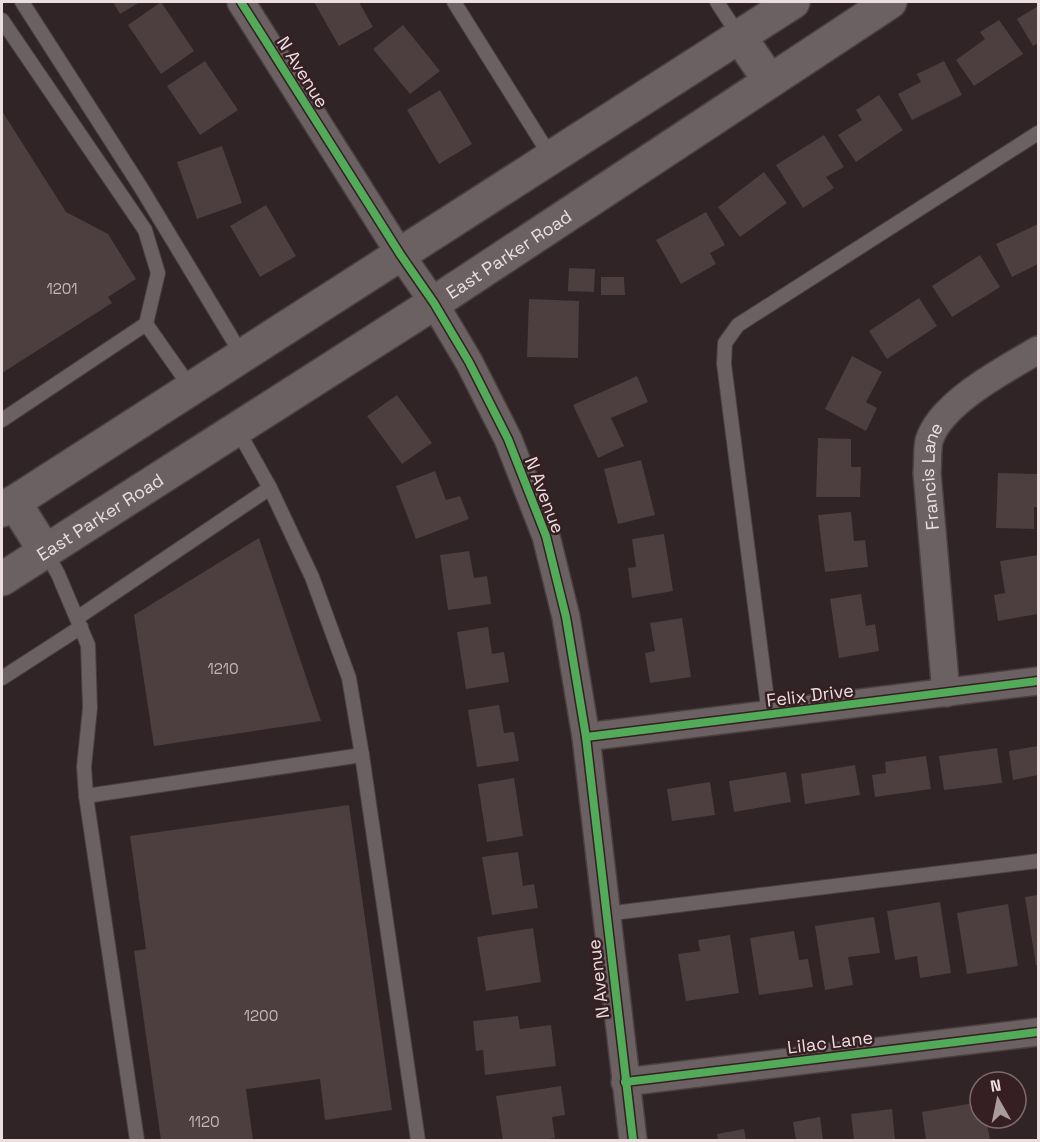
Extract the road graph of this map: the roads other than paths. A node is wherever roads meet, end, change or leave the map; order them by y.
1 (22, 2) edge
2 (241, 2) edge
3 (453, 2) edge
4 (717, 2) edge
5 (793, 2) edge
6 (890, 2) edge
7 (2, 20) edge
8 (739, 36) junction
9 (770, 81) junction
10 (1038, 133) edge
11 (550, 157) junction
12 (400, 254) junction
13 (434, 303) junction
14 (146, 324) junction
15 (1038, 350) edge
16 (242, 355) junction
17 (191, 388) junction
18 (2, 420) edge
19 (237, 429) junction
20 (270, 489) junction
21 (8, 502) edge
22 (45, 552) junction
23 (2, 579) edge
24 (79, 622) junction
25 (2, 678) edge
26 (1038, 681) edge
27 (946, 693) junction
28 (769, 715) junction
29 (586, 737) junction
30 (362, 755) junction
31 (86, 796) junction
32 (1038, 861) edge
33 (605, 914) junction
34 (1038, 1032) edge
35 (625, 1082) junction
36 (137, 1140) edge
37 (418, 1140) edge
38 (633, 1140) edge

1 - 16 lane
2 - 12 street, N Avenue
3 - 11 lane
4 - 8 lane
5 - 8 main road
6 - 9 main road, East Parker Road
7 - 14 lane
8 - 9 main road
8 - 11 main road
9 - 13 main road, East Parker Road
10 - 28 lane
11 - 12 main road
12 - 13 street, N Avenue
12 - 16 main road
13 - 19 main road, East Parker Road
13 - 29 street, N Avenue
14 - 17 lane
14 - 18 lane
15 - 27 street, Francis Lane
16 - 17 main road
17 - 21 main road
19 - 20 lane
19 - 22 main road, East Parker Road
20 - 24 lane
20 - 30 lane
21 - 22 main road
22 - 23 main road, East Parker Road
22 - 24 lane
24 - 25 lane
24 - 31 lane
26 - 27 street, Felix Drive
27 - 28 street, Felix Drive
28 - 29 street, Felix Drive
29 - 33 street, N Avenue
30 - 31 lane
30 - 37 lane
31 - 36 lane
32 - 33 lane
33 - 35 street, N Avenue
34 - 35 street, Lilac Lane
35 - 38 street, N Avenue

